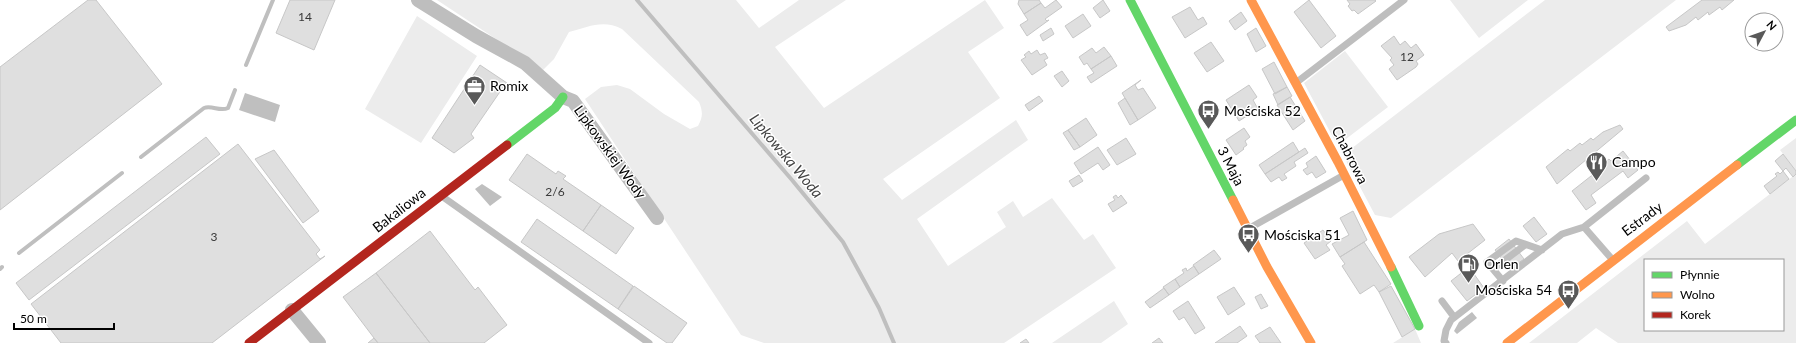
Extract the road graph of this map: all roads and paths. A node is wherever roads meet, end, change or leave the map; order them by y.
1 (418, 0) edge
2 (1130, 0) edge
3 (1251, 0) edge
4 (1404, 0) edge
5 (1296, 82) junction
6 (563, 97) junction
7 (1796, 120) edge
8 (1345, 175) junction
9 (1646, 178) dead end
10 (441, 196) junction
11 (657, 218) dead end
12 (1584, 227) junction
13 (1248, 229) junction
14 (1542, 250) junction
15 (1612, 260) junction
16 (1502, 281) junction
17 (1442, 301) dead end
18 (292, 310) junction
19 (1454, 318) junction
20 (1419, 326) dead end
21 (249, 343) edge
22 (319, 343) edge
23 (650, 343) edge
24 (1311, 343) edge
25 (1446, 343) edge
26 (1507, 343) edge

1 - 6 street, Lipkowskiej Wody
2 - 13 street, 3 Maja
3 - 5 street, Chabrowa
4 - 5 lane
5 - 8 street, Chabrowa
6 - 10 street, Bakaliowa
6 - 11 street, Lipkowskiej Wody
7 - 15 street, Estrady
8 - 13 lane
8 - 20 street, Chabrowa
9 - 12 lane
10 - 18 street, Bakaliowa
10 - 23 lane
12 - 14 lane
12 - 15 lane
13 - 24 street, 3 Maja
14 - 16 lane
14 - 16 lane
15 - 26 street, Estrady
16 - 19 lane
17 - 19 lane
18 - 21 street, Bakaliowa
18 - 22 street
19 - 25 lane

